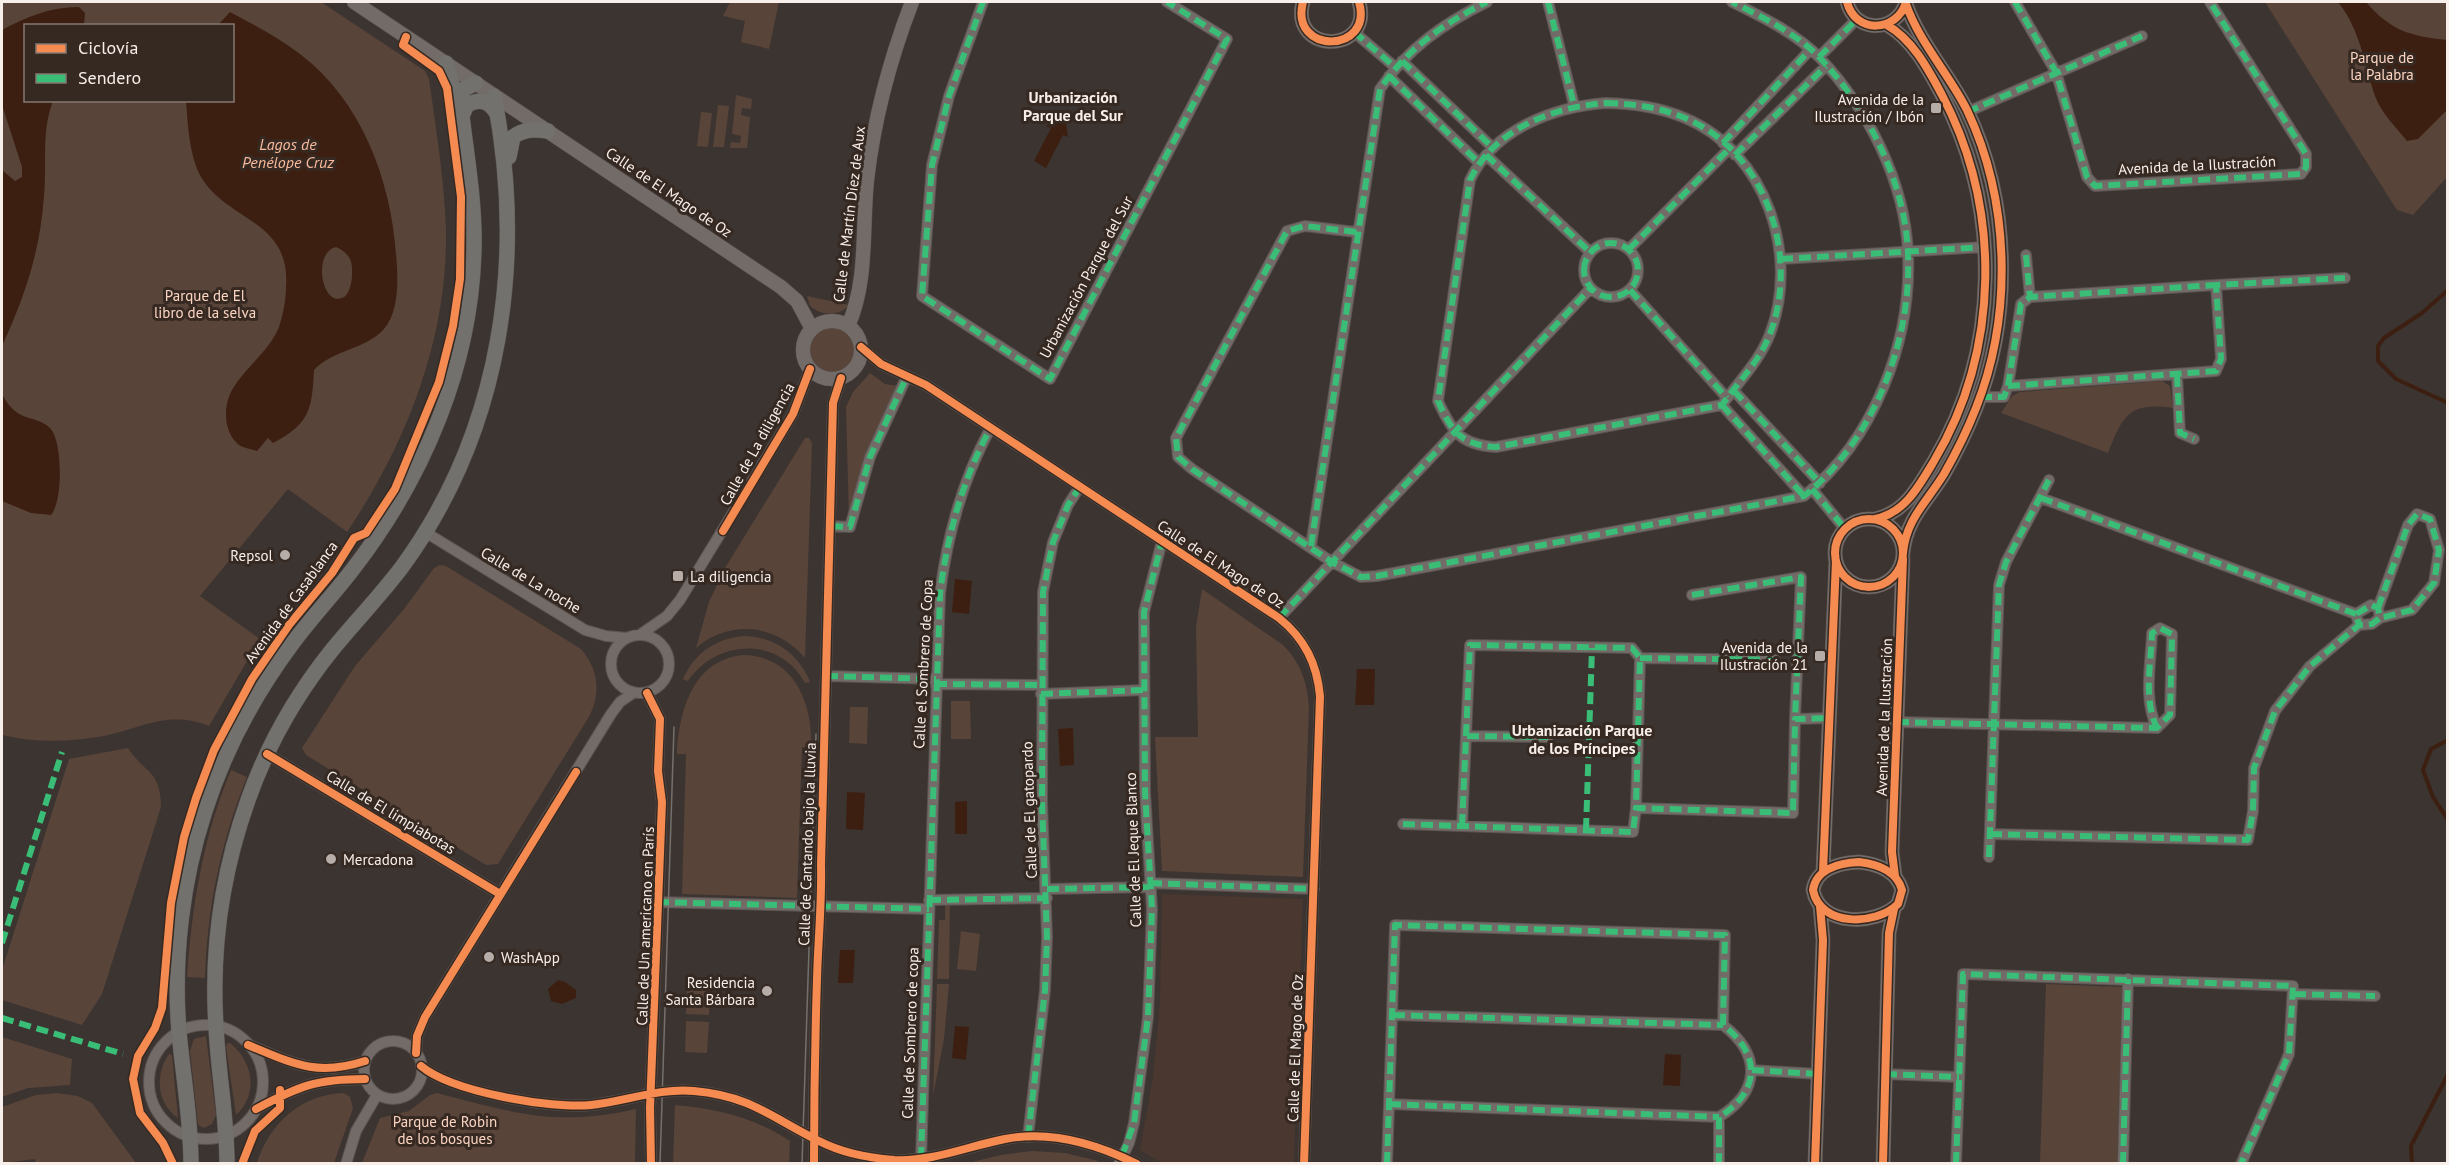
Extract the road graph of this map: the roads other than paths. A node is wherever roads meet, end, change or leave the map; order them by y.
1 (354, 2) edge
2 (912, 2) edge
3 (983, 2) edge
4 (1167, 2) edge
5 (1359, 2) edge
6 (1487, 2) edge
7 (1548, 2) edge
8 (1732, 2) edge
9 (1847, 2) edge
10 (2015, 2) edge
11 (2210, 2) edge
12 (1906, 3) edge
13 (1300, 4) edge
14 (1857, 19) junction
15 (1887, 25) junction
16 (1354, 32) junction
17 (2142, 36) dead end
18 (1818, 58) junction
19 (446, 63) junction
20 (1395, 68) junction
21 (2056, 72) junction
22 (476, 83) junction
23 (494, 96) junction
24 (1574, 105) junction
25 (1967, 112) junction
26 (497, 114) junction
27 (462, 116) junction
28 (548, 131) junction
29 (1729, 149) junction
30 (1486, 155) junction
31 (507, 172) junction
32 (1356, 232) junction
33 (1985, 247) junction
34 (1629, 249) junction
35 (1590, 252) junction
36 (1908, 252) junction
37 (2026, 255) dead end
38 (1781, 259) junction
39 (2344, 278) dead end
40 (2216, 285) junction
41 (1590, 289) junction
42 (1630, 290) junction
43 (2030, 297) junction
44 (848, 326) junction
45 (812, 329) junction
46 (861, 347) junction
47 (810, 369) junction
48 (2177, 375) junction
49 (907, 376) junction
50 (841, 378) junction
51 (2008, 386) junction
52 (1980, 397) junction
53 (1727, 398) junction
54 (990, 429) junction
55 (1454, 432) junction
56 (2194, 439) dead end
57 (2049, 480) dead end
58 (1079, 488) junction
59 (1812, 489) junction
60 (2041, 498) junction
61 (1875, 519) junction
62 (831, 526) junction
63 (1845, 529) junction
64 (425, 532) junction
65 (1162, 542) junction
66 (1311, 546) junction
67 (1903, 556) junction
68 (1836, 561) junction
69 (1332, 562) junction
70 (1692, 595) dead end
71 (2379, 613) junction
72 (2356, 614) junction
73 (1279, 618) junction
74 (2359, 625) junction
75 (641, 634) junction
76 (627, 638) junction
77 (1640, 658) junction
78 (1775, 660) dead end
79 (826, 675) junction
80 (936, 681) junction
81 (1041, 689) junction
82 (1144, 690) junction
83 (633, 693) junction
84 (647, 693) junction
85 (1830, 718) junction
86 (1795, 719) junction
87 (1897, 722) junction
88 (1993, 725) junction
89 (2157, 728) junction
90 (1467, 736) junction
91 (1548, 737) dead end
92 (267, 754) junction
93 (1636, 808) junction
94 (1403, 824) dead end
95 (1462, 826) junction
96 (1990, 834) junction
97 (1989, 857) dead end
98 (1823, 872) junction
99 (1895, 876) junction
100 (1151, 885) junction
101 (1314, 889) junction
102 (1047, 893) junction
103 (500, 894) junction
104 (657, 902) junction
105 (929, 904) junction
106 (822, 906) junction
107 (1820, 906) junction
108 (1894, 909) junction
109 (2128, 979) junction
110 (2294, 994) junction
111 (2375, 996) dead end
112 (1393, 1015) junction
113 (215, 1026) junction
114 (1723, 1026) junction
115 (179, 1032) junction
116 (248, 1045) junction
117 (416, 1053) junction
118 (365, 1061) junction
119 (422, 1066) junction
120 (1752, 1070) junction
121 (1818, 1074) junction
122 (1885, 1074) junction
123 (1959, 1077) junction
124 (365, 1079) junction
125 (651, 1092) junction
126 (377, 1095) junction
127 (1389, 1104) junction
128 (256, 1108) junction
129 (1719, 1117) junction
130 (227, 1135) junction
131 (1029, 1137) junction
132 (191, 1138) junction
133 (813, 1138) junction
134 (921, 1159) junction
135 (1120, 1160) edge
136 (191, 1164) edge
137 (227, 1164) edge
138 (346, 1164) edge
139 (651, 1164) edge
140 (814, 1164) edge
141 (1137, 1164) edge
142 (1304, 1164) edge
143 (1387, 1164) edge
144 (1719, 1164) edge
145 (1815, 1164) edge
146 (1883, 1164) edge
147 (1956, 1164) edge
148 (2123, 1164) edge
149 (2241, 1164) edge

1 - 19 street, Calle de El Mago de Oz
2 - 44 street, Calle de Martín Díez de Aux
3 - 4 street, Urbanización Parque del Sur
5 - 16 street
6 - 20 street
7 - 24 street
8 - 18 street
9 - 14 street
10 - 21 street, Avenida de la Ilustración
11 - 21 street, Avenida de la Ilustración
12 - 15 street
12 - 25 street, Avenida de la Ilustración
13 - 16 street
14 - 15 street
14 - 18 street
15 - 33 street
16 - 20 street
17 - 21 street
18 - 29 street
18 - 29 street
18 - 36 street
19 - 22 street, Calle de El Mago de Oz
19 - 27 main road
20 - 30 street
20 - 30 street
20 - 32 street
21 - 25 street
22 - 23 street, Calle de El Mago de Oz
22 - 27 main road
23 - 26 main road
23 - 28 street, Calle de El Mago de Oz
24 - 29 street
24 - 30 street
25 - 52 street, Avenida de la Ilustración
26 - 27 main road
26 - 31 main road
27 - 115 main road, Avenida de Casablanca
28 - 31 main road
28 - 45 street, Calle de El Mago de Oz
29 - 34 street
29 - 38 street
30 - 35 street
30 - 55 street
31 - 64 main road
32 - 66 street
32 - 66 street
33 - 36 street
33 - 61 street
34 - 35 street
34 - 42 street
35 - 41 street
36 - 38 street
36 - 59 street
37 - 43 street
38 - 53 street
39 - 40 street
40 - 43 street
40 - 48 street
41 - 42 street
41 - 55 street
42 - 53 street
43 - 51 street
44 - 45 street
44 - 46 street
45 - 47 street
46 - 49 street, Calle de El Mago de Oz
46 - 50 street
47 - 50 street
47 - 75 street, Calle de La diligencia
48 - 51 street
48 - 56 street
49 - 54 street, Calle de El Mago de Oz
49 - 62 street
50 - 62 street, Calle de Cantando bajo la lluvia
51 - 52 street
52 - 67 street, Avenida de la Ilustración
53 - 55 street
53 - 59 street
53 - 59 street
54 - 58 street, Calle de El Mago de Oz
54 - 80 street, Calle el Sombrero de Copa
55 - 69 street
57 - 60 street
58 - 65 street, Calle de El Mago de Oz
58 - 81 street, Calle de El gatopardo
59 - 63 street
59 - 69 street
60 - 72 street
60 - 88 street
61 - 63 street
61 - 67 street
62 - 79 street, Calle de Cantando bajo la lluvia
63 - 68 street
64 - 76 street, Calle de La noche
64 - 92 main road
65 - 73 street, Calle de El Mago de Oz
65 - 82 street, Calle de El Jeque Blanco
66 - 69 street
67 - 68 street
67 - 87 street, Avenida de la Ilustración
68 - 85 street
69 - 73 street
70 - 86 street
71 - 71 street
71 - 72 street
71 - 74 street
72 - 74 street
73 - 101 street, Calle de El Mago de Oz
74 - 96 street
75 - 76 street
75 - 84 street
76 - 83 street
77 - 78 street
77 - 90 street
77 - 93 street
79 - 80 street
79 - 106 street, Calle de Cantando bajo la lluvia
80 - 81 street
80 - 105 street, Calle el Sombrero de Copa
81 - 82 street
81 - 102 street, Calle de El gatopardo
82 - 100 street, Calle de El Jeque Blanco
83 - 84 street
83 - 103 street
84 - 104 street, Calle de Un americano en París
85 - 86 street
85 - 98 street
86 - 93 street
87 - 88 street
87 - 99 street, Avenida de la Ilustración
88 - 89 street
88 - 96 street
89 - 89 street
90 - 91 street
90 - 95 street
92 - 103 street, Calle de El limpiabotas
92 - 113 main road
93 - 95 street
94 - 95 street
96 - 97 street
98 - 99 street
98 - 107 street
99 - 108 street
100 - 101 street
100 - 102 street
100 - 135 street, Calle de El Jeque Blanco
101 - 142 street, Calle de El Mago de Oz
102 - 105 street
102 - 131 street, Calle de El gatopardo
103 - 117 street
104 - 106 street
104 - 125 street, Calle de Un americano en París
105 - 106 street
105 - 134 street, Calle de Sombrero de copa
106 - 133 street, Calle de Cantando bajo la lluvia
107 - 108 street
107 - 121 street
108 - 122 street
109 - 110 street
109 - 123 street
109 - 148 street
110 - 111 street
110 - 149 street
112 - 114 street
112 - 114 street
112 - 127 street
113 - 115 street
113 - 116 street
113 - 130 main road
114 - 120 street
115 - 132 main road, Avenida de Casablanca
115 - 132 street
116 - 118 street
116 - 128 street
117 - 118 street
117 - 119 street
118 - 124 street
119 - 125 street
119 - 126 street
120 - 121 street
120 - 129 street
121 - 145 street
122 - 123 street
122 - 146 street
123 - 147 street
124 - 126 street
124 - 128 street
125 - 133 street
125 - 139 street, Calle de Un americano en París
126 - 138 street
127 - 129 street
127 - 143 street
128 - 130 street
129 - 144 street
130 - 132 street
130 - 137 main road
131 - 134 street
131 - 135 street
132 - 136 main road, Avenida de Casablanca
133 - 134 street
133 - 140 street, Calle de Cantando bajo la lluvia
135 - 141 street

